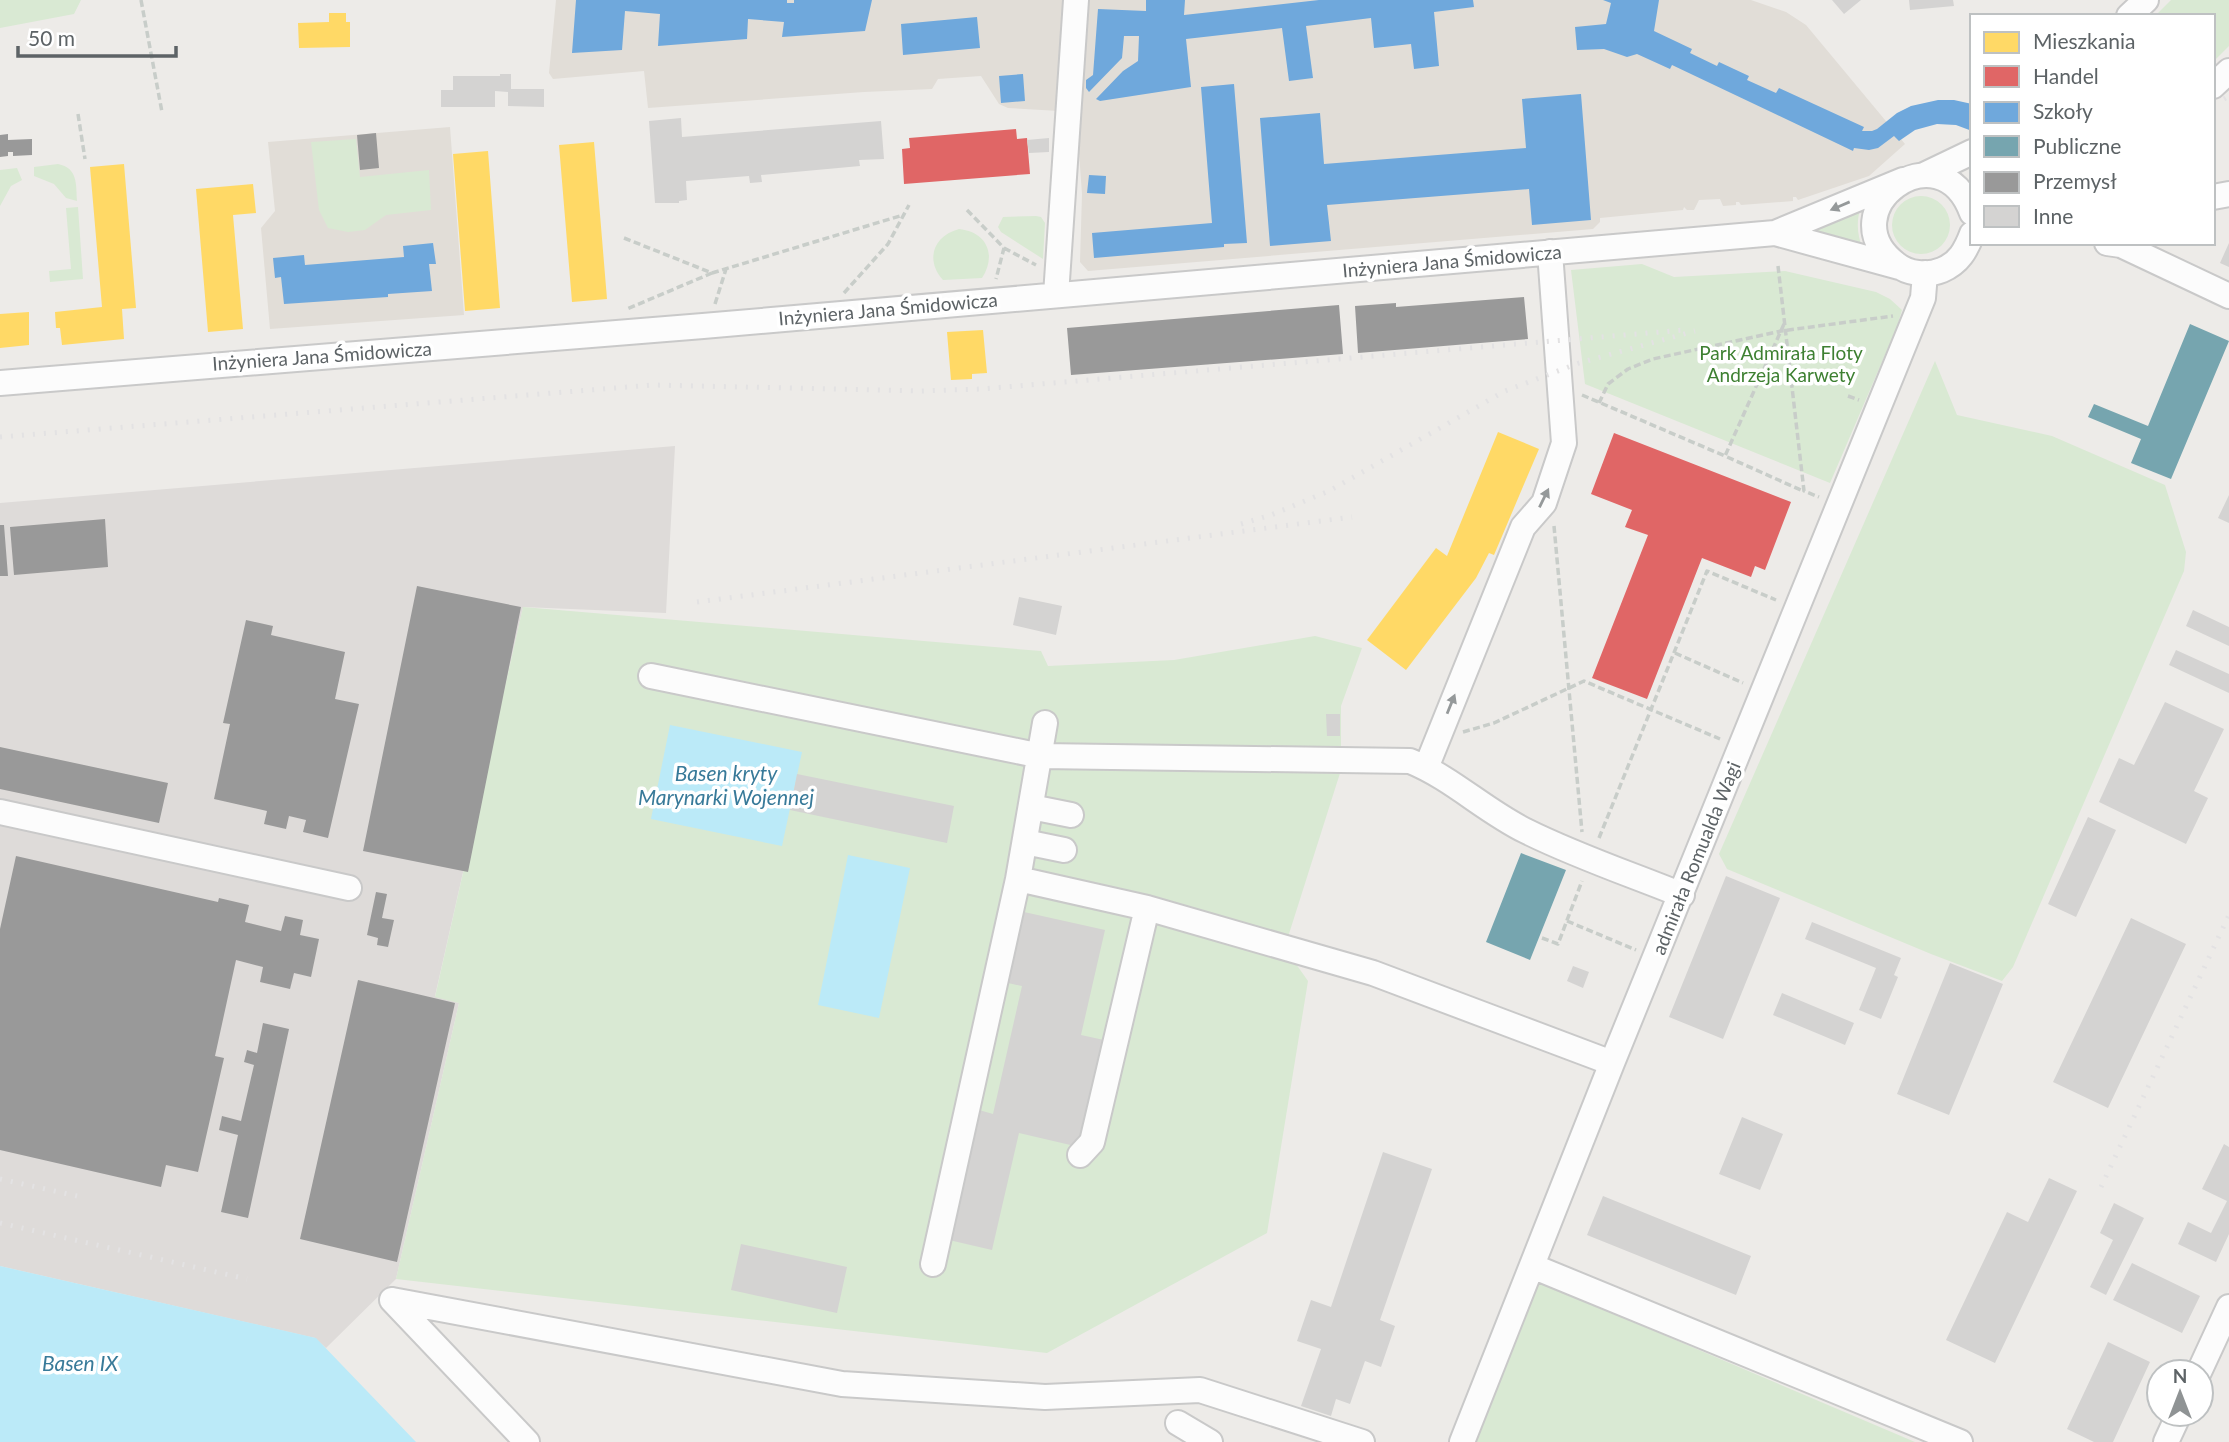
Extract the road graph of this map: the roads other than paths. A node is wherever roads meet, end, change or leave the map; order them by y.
1 (1076, 0) edge
2 (2146, 0) edge
3 (2131, 14) edge
4 (2229, 71) edge
5 (2215, 84) edge
6 (1970, 153) edge
7 (1913, 177) junction
8 (1970, 209) edge
9 (1775, 233) junction
10 (1970, 240) edge
11 (2121, 245) edge
12 (1550, 252) junction
13 (1900, 267) junction
14 (1925, 273) junction
15 (1057, 285) junction
16 (2229, 296) edge
17 (0, 383) edge
18 (651, 676) dead end
19 (1045, 723) dead end
20 (1041, 756) junction
21 (1426, 768) junction
22 (1031, 807) junction
23 (0, 812) edge
24 (1071, 814) dead end
25 (1025, 842) junction
26 (1064, 850) dead end
27 (1018, 879) junction
28 (349, 888) dead end
29 (1682, 895) junction
30 (1147, 908) junction
31 (1612, 1063) junction
32 (1080, 1155) dead end
33 (933, 1264) dead end
34 (1532, 1266) junction
35 (2229, 1307) edge
36 (2205, 1358) edge
37 (1178, 1423) dead end
38 (527, 1442) edge
39 (1210, 1442) edge
40 (1362, 1442) edge
41 (1462, 1442) edge
42 (1959, 1442) edge

1 - 15 street
2 - 3 street
4 - 5 street
6 - 7 street, Inżyniera Jana Śmidowicza
7 - 8 street
7 -> 9 street, Inżyniera Jana Śmidowicza
7 - 13 street
9 - 12 street, Inżyniera Jana Śmidowicza
9 - 13 street, Inżyniera Jana Śmidowicza
10 - 14 street
11 - 16 street
12 - 15 street, Inżyniera Jana Śmidowicza
21 -> 12 street
13 - 14 street, Inżyniera Jana Śmidowicza
14 - 29 street, admirała Romualda Wagi
15 - 17 street, Inżyniera Jana Śmidowicza
18 - 20 street
19 - 20 street
20 - 21 street
20 - 22 street
21 - 29 street
22 - 24 street
22 - 25 street
23 - 28 street
25 - 26 street
25 - 27 street
27 - 30 street
27 - 33 street
29 - 31 street, admirała Romualda Wagi
30 - 31 street
30 - 32 street
31 - 34 street, admirała Romualda Wagi
34 - 41 street, admirała Romualda Wagi
34 - 42 street
35 - 36 street
37 - 39 street
38 - 40 street

